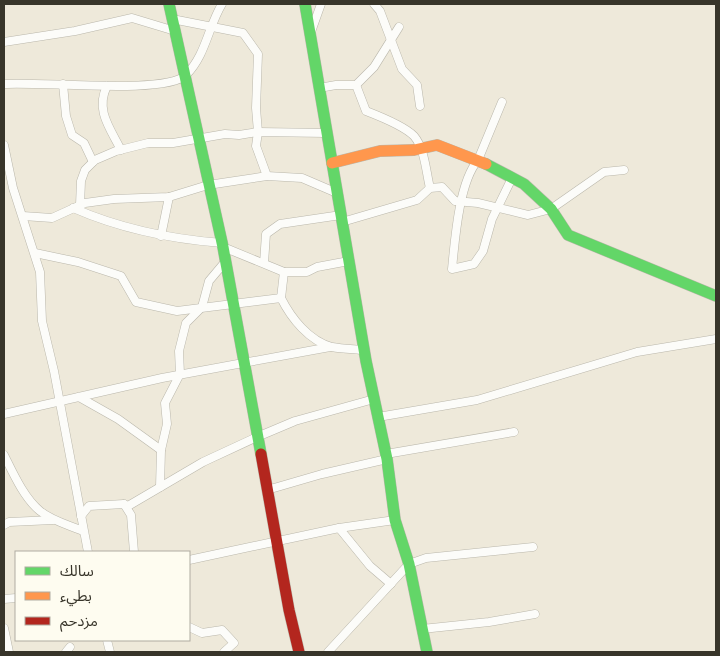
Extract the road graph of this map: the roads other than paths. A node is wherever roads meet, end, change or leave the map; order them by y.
1 (169, 4) edge
2 (222, 4) edge
3 (305, 4) edge
4 (321, 4) edge
5 (374, 4) edge
6 (172, 18) junction
7 (212, 26) junction
8 (399, 26) dead end
9 (175, 31) junction
10 (310, 34) junction
11 (390, 41) junction
12 (4, 42) edge
13 (185, 76) junction
14 (4, 84) edge
15 (63, 84) junction
16 (356, 85) junction
17 (107, 86) junction
18 (319, 88) junction
19 (502, 102) dead end
20 (420, 106) dead end
21 (258, 132) junction
22 (327, 133) junction
23 (198, 139) junction
24 (4, 145) edge
25 (421, 149) junction
26 (121, 150) junction
27 (478, 160) junction
28 (93, 162) junction
29 (332, 163) junction
30 (624, 170) dead end
31 (267, 176) junction
32 (512, 178) junction
33 (4, 180) edge
34 (12, 184) junction
35 (208, 185) junction
36 (430, 188) junction
37 (337, 193) junction
38 (169, 198) junction
39 (461, 201) junction
40 (77, 207) junction
41 (498, 207) junction
42 (551, 209) junction
43 (23, 216) junction
44 (341, 219) junction
45 (161, 236) junction
46 (222, 245) junction
47 (35, 254) junction
48 (349, 261) junction
49 (225, 262) junction
50 (264, 263) junction
51 (284, 272) junction
52 (716, 296) edge
53 (282, 298) junction
54 (233, 304) junction
55 (202, 307) junction
56 (716, 339) edge
57 (330, 346) junction
58 (364, 350) junction
59 (244, 364) junction
60 (180, 374) junction
61 (79, 397) junction
62 (374, 399) junction
63 (60, 401) junction
64 (4, 414) edge
65 (378, 417) junction
66 (514, 432) dead end
67 (257, 437) junction
68 (161, 450) junction
69 (4, 455) edge
70 (387, 456) junction
71 (160, 487) junction
72 (267, 490) junction
73 (124, 504) junction
74 (81, 516) junction
75 (55, 520) junction
76 (395, 520) junction
77 (4, 525) edge
78 (339, 528) junction
79 (83, 531) junction
80 (277, 543) junction
81 (533, 547) dead end
82 (88, 551) edge
83 (134, 551) edge
84 (190, 560) edge
85 (409, 564) junction
86 (391, 584) junction
87 (536, 614) dead end
88 (190, 627) edge
89 (4, 628) edge
90 (422, 629) junction
91 (9, 652) edge
92 (224, 652) edge
93 (299, 652) edge
94 (328, 652) edge
95 (427, 652) edge

1 - 6 street
2 - 7 street
3 - 10 street
4 - 10 street
5 - 11 street
6 - 7 street
6 - 9 street
7 - 13 street
7 - 21 street
8 - 11 street
9 - 12 street
9 - 13 street
10 - 18 street
11 - 16 street
11 - 20 street
13 - 17 street
13 - 23 street
14 - 15 street
15 - 17 street
15 - 28 street
16 - 18 street
16 - 25 street
17 - 26 street
18 - 22 street
19 - 27 street
21 - 22 street
21 - 23 street
21 - 31 street
22 - 29 street
23 - 26 street
23 - 35 street
24 - 34 street
25 - 27 street
25 - 29 street
25 - 36 street
26 - 28 street
27 - 32 street
27 - 39 street
28 - 40 street
29 - 37 street
30 - 42 street
31 - 35 street
31 - 37 street
32 - 41 street
32 - 42 street
33 - 34 street
34 - 43 street
35 - 38 street
35 - 46 street
36 - 39 street
36 - 44 street
37 - 44 street
38 - 40 street
38 - 45 street
39 - 41 street
39 - 41 street
40 - 43 street
40 - 45 street
41 - 42 street
42 - 52 street
43 - 47 street
44 - 48 street
44 - 50 street
45 - 46 street
46 - 49 street
46 - 50 street
47 - 55 street
47 - 63 street
48 - 51 street
48 - 58 street
49 - 54 street
49 - 55 street
50 - 51 street
51 - 53 street
53 - 54 street
53 - 57 street
54 - 55 street
54 - 59 street
55 - 60 street
56 - 65 street
57 - 58 street
57 - 59 street
58 - 62 street
59 - 60 street
59 - 67 street
60 - 61 street
60 - 68 street
61 - 63 street
61 - 68 street
62 - 65 street
62 - 67 street
63 - 64 street
63 - 74 street
65 - 70 street
66 - 70 street
67 - 71 street
67 - 72 street
68 - 71 street
69 - 75 street
70 - 72 street
70 - 76 street
71 - 73 street
72 - 80 street
73 - 74 street
73 - 83 street
74 - 79 street
75 - 77 street
75 - 79 street
76 - 78 street
76 - 85 street
78 - 80 street
78 - 86 street
79 - 82 street
80 - 84 street
80 - 93 street
81 - 85 street
85 - 86 street
85 - 90 street
86 - 94 street
87 - 90 street
88 - 92 street
89 - 91 street
90 - 95 street

